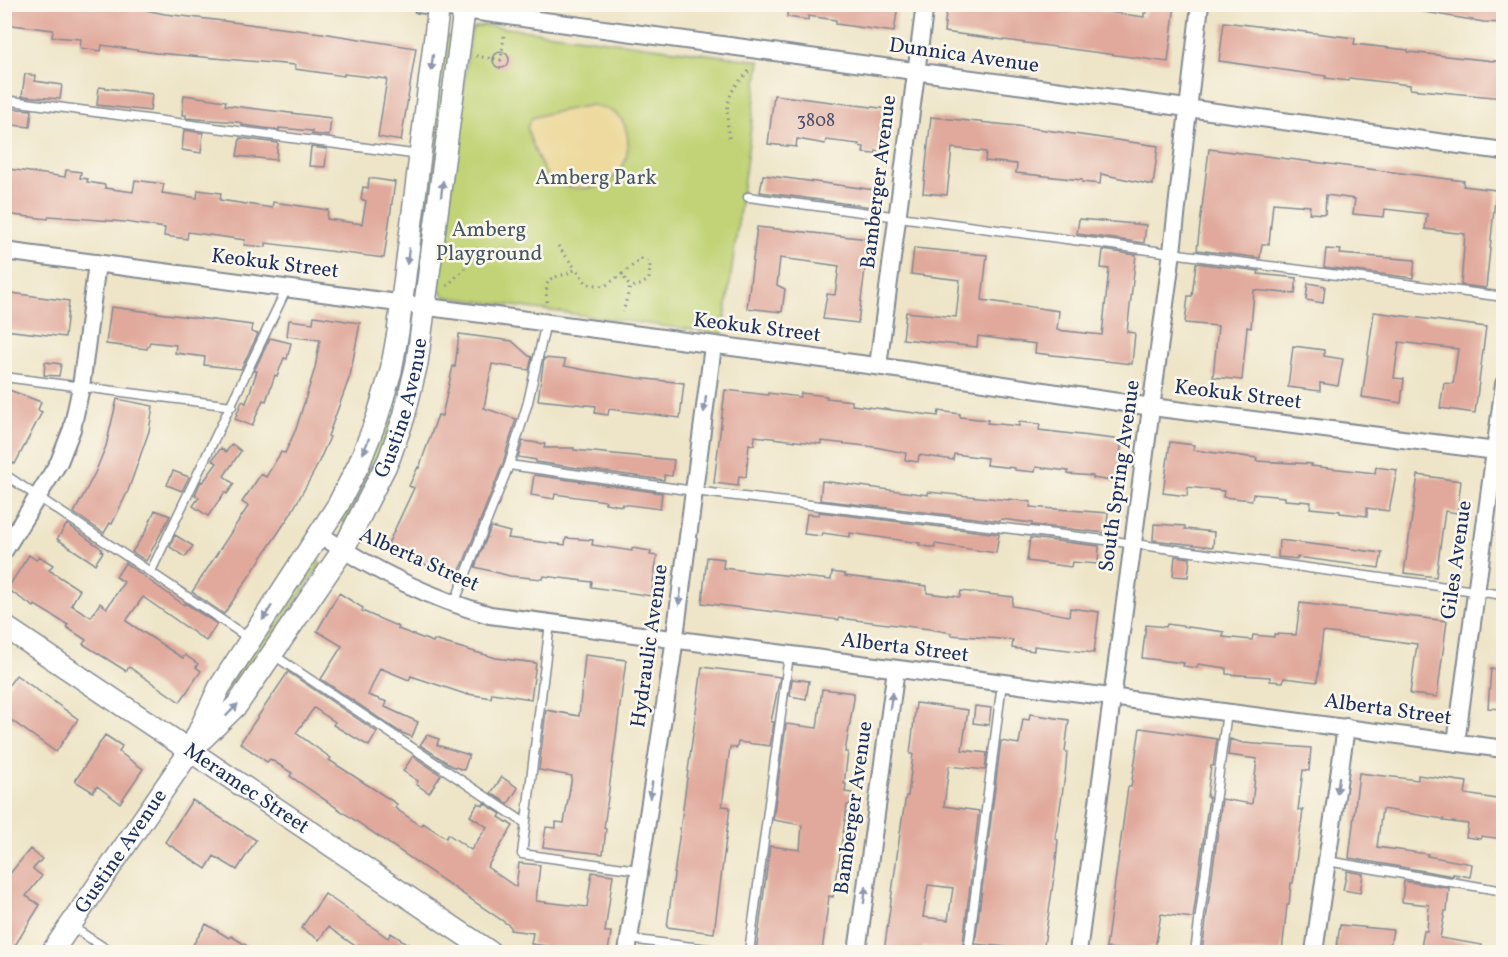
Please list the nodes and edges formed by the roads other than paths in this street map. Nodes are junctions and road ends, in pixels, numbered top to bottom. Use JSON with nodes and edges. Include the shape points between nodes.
{"nodes":[{"id":1,"x":925,"y":4,"type":"edge"},
{"id":2,"x":1200,"y":4,"type":"edge"},
{"id":3,"x":432,"y":5,"type":"edge"},
{"id":4,"x":464,"y":7,"type":"edge"},
{"id":5,"x":916,"y":72,"type":"junction"},
{"id":6,"x":4,"y":100,"type":"edge"},
{"id":7,"x":1190,"y":109,"type":"junction"},
{"id":8,"x":1503,"y":151,"type":"edge"},
{"id":9,"x":420,"y":155,"type":"junction"},
{"id":10,"x":748,"y":197,"type":"dead end"},
{"id":11,"x":897,"y":216,"type":"junction"},
{"id":12,"x":4,"y":251,"type":"edge"},
{"id":13,"x":1172,"y":252,"type":"junction"},
{"id":14,"x":97,"y":263,"type":"junction"},
{"id":15,"x":287,"y":288,"type":"junction"},
{"id":16,"x":1503,"y":297,"type":"edge"},
{"id":17,"x":402,"y":303,"type":"junction"},
{"id":18,"x":426,"y":306,"type":"junction"},
{"id":19,"x":546,"y":322,"type":"junction"},
{"id":20,"x":713,"y":346,"type":"junction"},
{"id":21,"x":878,"y":366,"type":"junction"},
{"id":22,"x":4,"y":377,"type":"edge"},
{"id":23,"x":1503,"y":384,"type":"edge"},
{"id":24,"x":81,"y":387,"type":"junction"},
{"id":25,"x":232,"y":406,"type":"junction"},
{"id":26,"x":1152,"y":407,"type":"junction"},
{"id":27,"x":1499,"y":451,"type":"edge"},
{"id":28,"x":509,"y":465,"type":"junction"},
{"id":29,"x":4,"y":474,"type":"edge"},
{"id":30,"x":694,"y":491,"type":"junction"},
{"id":31,"x":39,"y":497,"type":"junction"},
{"id":32,"x":319,"y":534,"type":"junction"},
{"id":33,"x":1134,"y":544,"type":"junction"},
{"id":34,"x":343,"y":550,"type":"junction"},
{"id":35,"x":4,"y":551,"type":"edge"},
{"id":36,"x":151,"y":571,"type":"junction"},
{"id":37,"x":1476,"y":591,"type":"junction"},
{"id":38,"x":1503,"y":595,"type":"edge"},
{"id":39,"x":454,"y":605,"type":"junction"},
{"id":40,"x":550,"y":623,"type":"junction"},
{"id":41,"x":4,"y":626,"type":"edge"},
{"id":42,"x":250,"y":639,"type":"junction"},
{"id":43,"x":674,"y":640,"type":"junction"},
{"id":44,"x":272,"y":654,"type":"junction"},
{"id":45,"x":789,"y":656,"type":"junction"},
{"id":46,"x":896,"y":669,"type":"junction"},
{"id":47,"x":1002,"y":683,"type":"junction"},
{"id":48,"x":1112,"y":698,"type":"junction"},
{"id":49,"x":1227,"y":712,"type":"junction"},
{"id":50,"x":1346,"y":727,"type":"junction"},
{"id":51,"x":1456,"y":742,"type":"junction"},
{"id":52,"x":1503,"y":749,"type":"edge"},
{"id":53,"x":190,"y":751,"type":"junction"},
{"id":54,"x":525,"y":823,"type":"junction"},
{"id":55,"x":1327,"y":861,"type":"junction"},
{"id":56,"x":638,"y":870,"type":"junction"},
{"id":57,"x":1503,"y":891,"type":"edge"},
{"id":58,"x":70,"y":926,"type":"junction"},
{"id":59,"x":628,"y":946,"type":"edge"},
{"id":60,"x":52,"y":952,"type":"edge"},
{"id":61,"x":111,"y":952,"type":"edge"},
{"id":62,"x":490,"y":952,"type":"edge"},
{"id":63,"x":732,"y":952,"type":"edge"},
{"id":64,"x":749,"y":952,"type":"edge"},
{"id":65,"x":857,"y":952,"type":"edge"},
{"id":66,"x":968,"y":952,"type":"edge"},
{"id":67,"x":1078,"y":952,"type":"edge"},
{"id":68,"x":1195,"y":952,"type":"edge"},
{"id":69,"x":1314,"y":952,"type":"edge"}],
"edges":[{"from":1,"to":5,"type":"street","name":"Bamberger Avenue"},
{"from":2,"to":7,"type":"street","name":"South Spring Avenue"},
{"from":3,"to":4,"type":"street","name":"Dunnica Avenue"},
{"from":3,"to":9,"type":"street","name":"Gustine Avenue","one_way":true},
{"from":4,"to":5,"type":"street","name":"Dunnica Avenue"},
{"from":18,"to":4,"type":"street","name":"Gustine Avenue","one_way":true},
{"from":5,"to":7,"type":"street","name":"Dunnica Avenue"},
{"from":5,"to":11,"type":"street","name":"Bamberger Avenue"},
{"from":6,"to":9,"type":"lane"},
{"from":7,"to":8,"type":"street","name":"Dunnica Avenue"},
{"from":7,"to":13,"type":"street","name":"South Spring Avenue"},
{"from":9,"to":17,"type":"street","name":"Gustine Avenue","one_way":true},
{"from":10,"to":11,"type":"lane"},
{"from":11,"to":13,"type":"lane"},
{"from":11,"to":21,"type":"street","name":"Bamberger Avenue"},
{"from":12,"to":14,"type":"street","name":"Keokuk Street"},
{"from":13,"to":16,"type":"lane"},
{"from":13,"to":26,"type":"street","name":"South Spring Avenue"},
{"from":14,"to":15,"type":"street","name":"Keokuk Street"},
{"from":14,"to":24,"type":"street"},
{"from":15,"to":17,"type":"street","name":"Keokuk Street"},
{"from":15,"to":25,"type":"lane"},
{"from":17,"to":18,"type":"street","name":"Keokuk Street"},
{"from":17,"to":32,"type":"street","name":"Gustine Avenue","one_way":true,"via":[[391,371],[377,418],[349,484]]},
{"from":18,"to":19,"type":"street","name":"Keokuk Street"},
{"from":18,"to":34,"type":"street","name":"Gustine Avenue","via":[[404,417],[389,459]]},
{"from":19,"to":20,"type":"street","name":"Keokuk Street"},
{"from":19,"to":28,"type":"lane"},
{"from":20,"to":21,"type":"street","name":"Keokuk Street"},
{"from":20,"to":30,"type":"street","name":"Hydraulic Avenue","one_way":true},
{"from":21,"to":26,"type":"street","name":"Keokuk Street"},
{"from":22,"to":24,"type":"lane"},
{"from":23,"to":27,"type":"street","name":"Giles Avenue"},
{"from":24,"to":25,"type":"lane"},
{"from":24,"to":31,"type":"street","via":[[72,429]]},
{"from":25,"to":36,"type":"lane"},
{"from":26,"to":27,"type":"street","name":"Keokuk Street"},
{"from":26,"to":33,"type":"street","name":"South Spring Avenue"},
{"from":27,"to":37,"type":"street","name":"Giles Avenue"},
{"from":28,"to":30,"type":"lane"},
{"from":28,"to":39,"type":"lane"},
{"from":29,"to":31,"type":"lane"},
{"from":30,"to":33,"type":"lane"},
{"from":30,"to":43,"type":"street","name":"Hydraulic Avenue","one_way":true},
{"from":31,"to":35,"type":"street"},
{"from":31,"to":36,"type":"lane"},
{"from":32,"to":34,"type":"street","name":"Alberta Street"},
{"from":32,"to":42,"type":"street","name":"Gustine Avenue","one_way":true},
{"from":33,"to":37,"type":"lane"},
{"from":33,"to":48,"type":"street","name":"South Spring Avenue"},
{"from":34,"to":39,"type":"street","name":"Alberta Street"},
{"from":34,"to":44,"type":"street","name":"Gustine Avenue"},
{"from":36,"to":42,"type":"lane"},
{"from":37,"to":38,"type":"lane"},
{"from":37,"to":51,"type":"street","name":"Giles Avenue"},
{"from":39,"to":40,"type":"street","name":"Alberta Street","via":[[490,615]]},
{"from":40,"to":43,"type":"street","name":"Alberta Street"},
{"from":40,"to":54,"type":"lane"},
{"from":41,"to":53,"type":"street","name":"Meramec Street"},
{"from":42,"to":53,"type":"street","name":"Gustine Avenue","via":[[210,703]]},
{"from":43,"to":45,"type":"street","name":"Alberta Street"},
{"from":43,"to":56,"type":"street","name":"Hydraulic Avenue","one_way":true},
{"from":53,"to":44,"type":"street","name":"Gustine Avenue","one_way":true,"via":[[237,705]]},
{"from":44,"to":54,"type":"lane"},
{"from":45,"to":46,"type":"street","name":"Alberta Street"},
{"from":45,"to":64,"type":"lane"},
{"from":46,"to":47,"type":"street","name":"Alberta Street"},
{"from":65,"to":46,"type":"street","name":"Bamberger Avenue","one_way":true},
{"from":47,"to":48,"type":"street","name":"Alberta Street"},
{"from":47,"to":66,"type":"lane"},
{"from":48,"to":49,"type":"street","name":"Alberta Street"},
{"from":48,"to":67,"type":"street","name":"South Spring Avenue"},
{"from":49,"to":50,"type":"street","name":"Alberta Street"},
{"from":49,"to":68,"type":"lane"},
{"from":50,"to":51,"type":"street","name":"Alberta Street"},
{"from":50,"to":55,"type":"street","one_way":true},
{"from":51,"to":52,"type":"street","name":"Alberta Street"},
{"from":53,"to":58,"type":"street","name":"Gustine Avenue"},
{"from":53,"to":62,"type":"street","name":"Meramec Street"},
{"from":54,"to":56,"type":"lane","via":[[522,854]]},
{"from":55,"to":57,"type":"lane"},
{"from":55,"to":69,"type":"street"},
{"from":56,"to":59,"type":"street","name":"Hydraulic Avenue"},
{"from":58,"to":60,"type":"street","name":"Gustine Avenue"},
{"from":58,"to":61,"type":"lane"},
{"from":59,"to":63,"type":"lane"}]}
